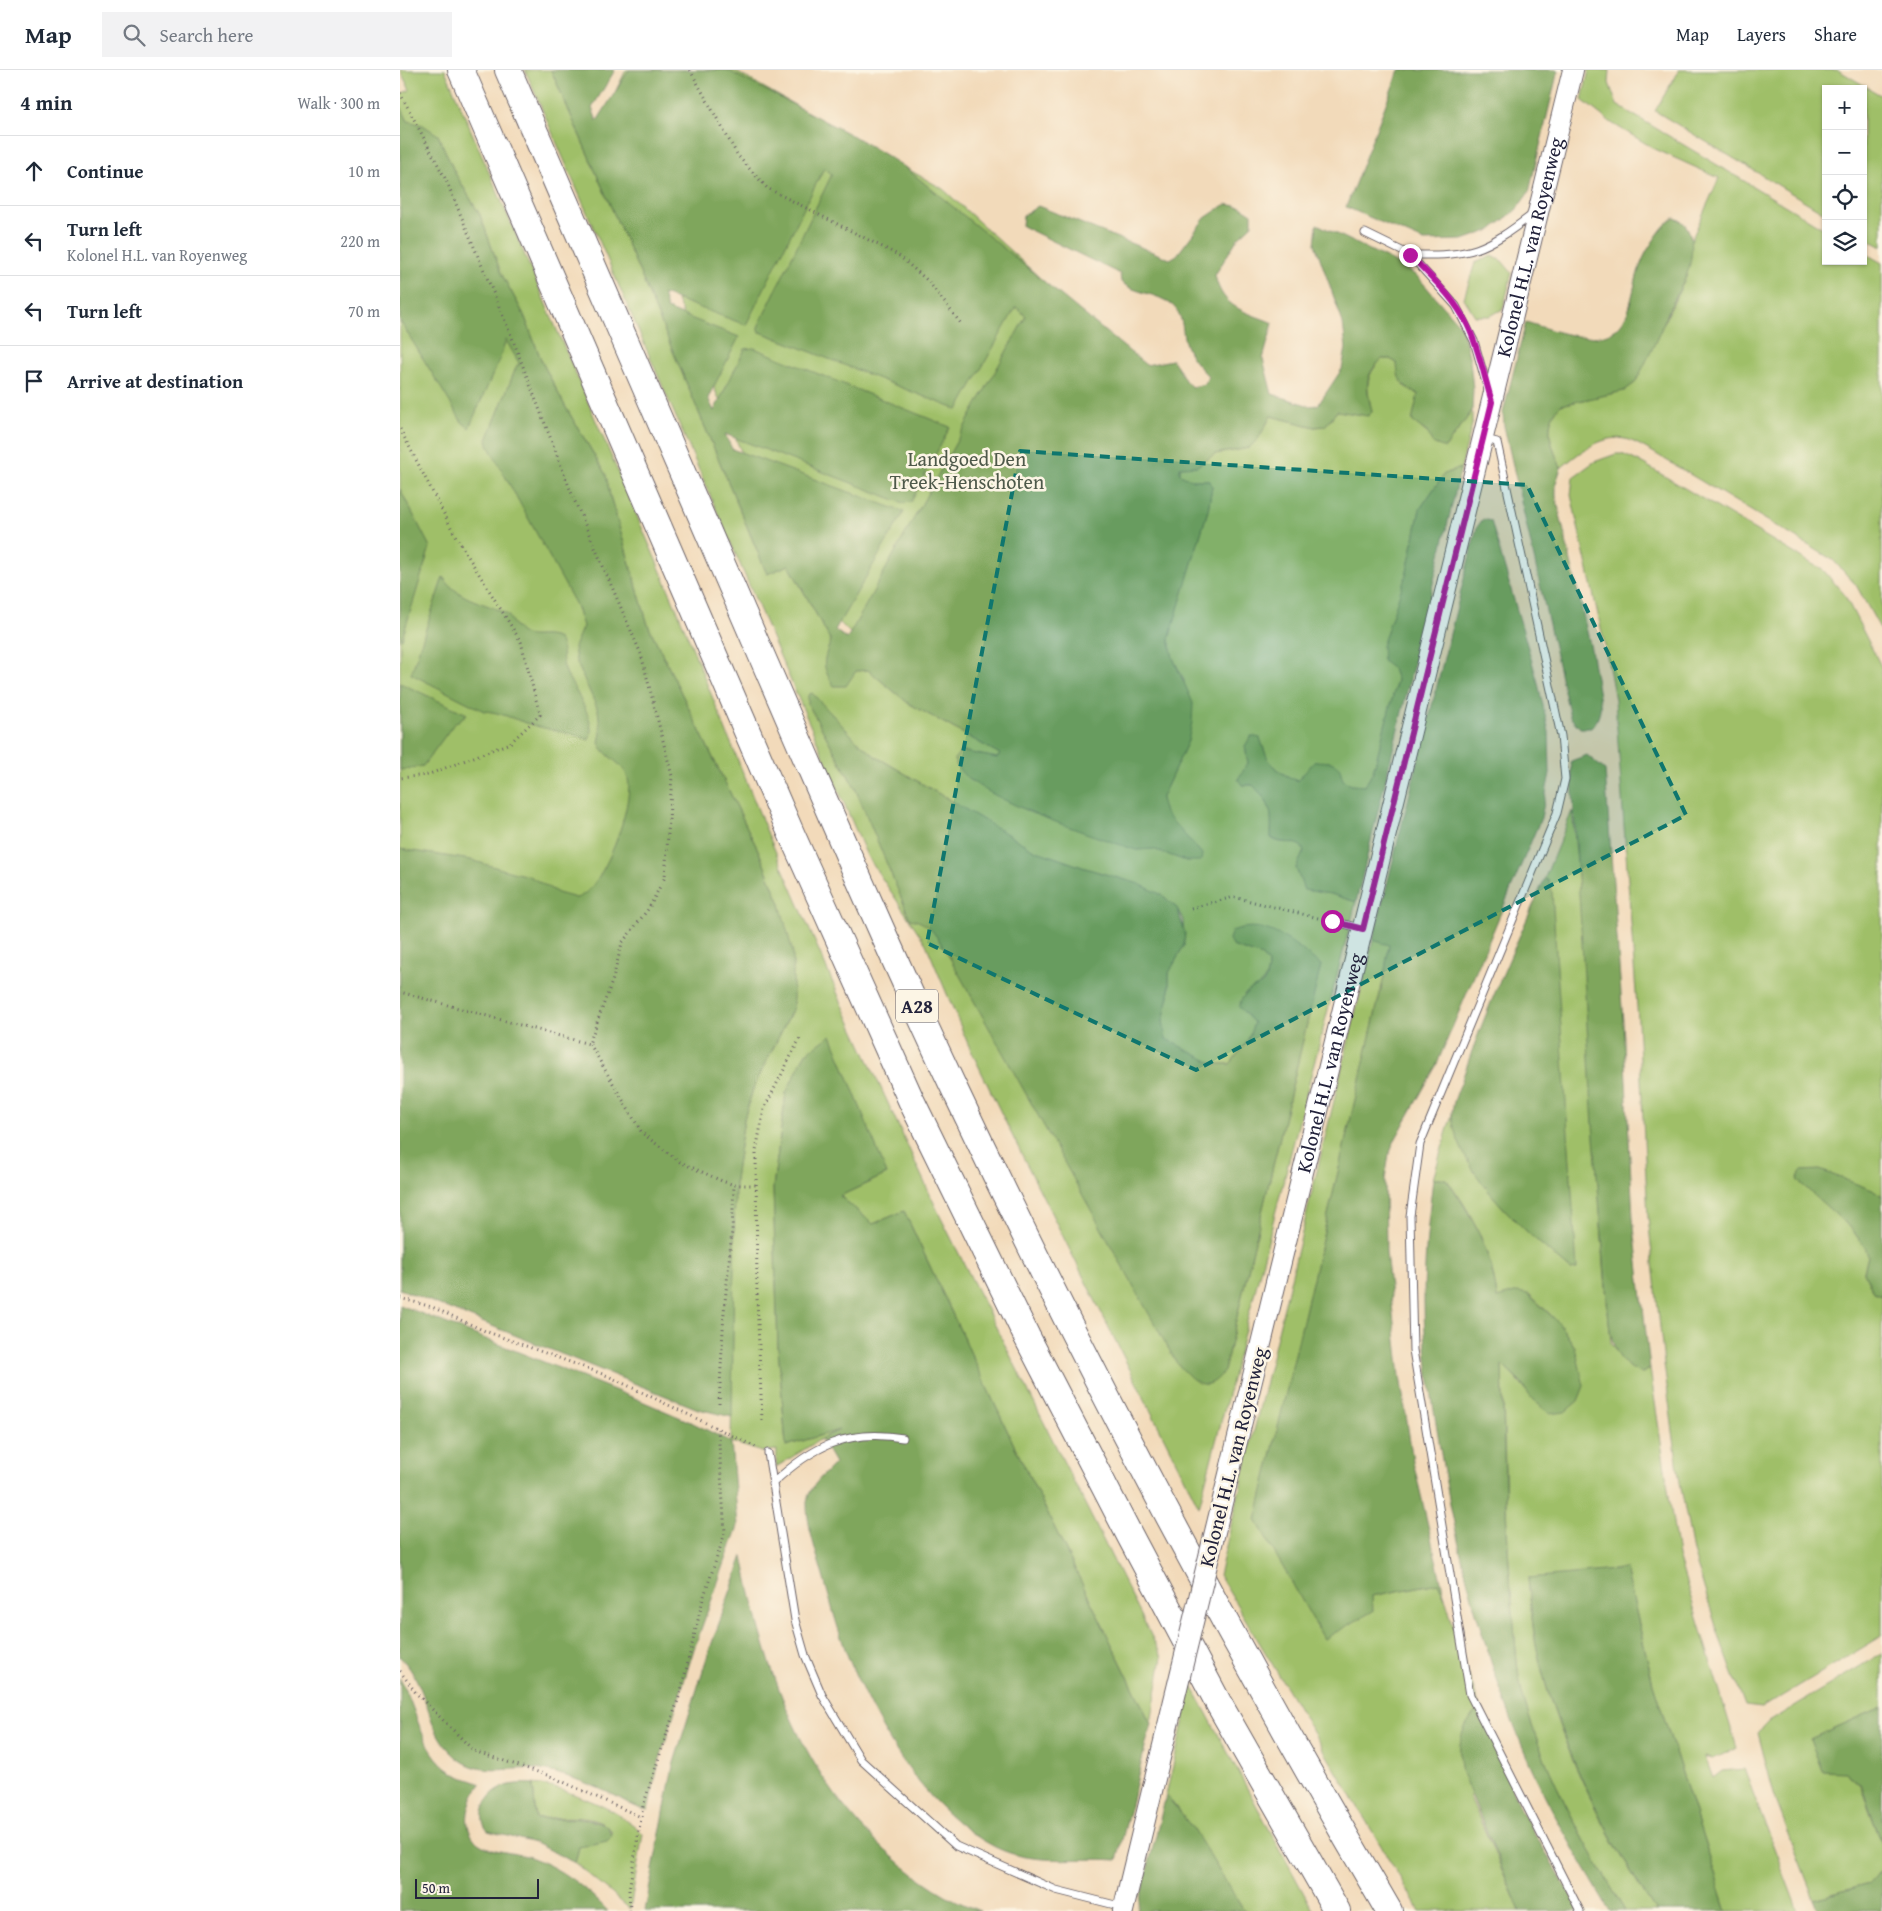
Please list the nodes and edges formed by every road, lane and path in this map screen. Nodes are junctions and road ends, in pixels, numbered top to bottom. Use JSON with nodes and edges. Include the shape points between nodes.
{"nodes":[{"id":1,"x":460,"y":70,"type":"edge"},
{"id":2,"x":508,"y":70,"type":"edge"},
{"id":3,"x":690,"y":70,"type":"edge"},
{"id":4,"x":1573,"y":70,"type":"edge"},
{"id":5,"x":400,"y":93,"type":"edge"},
{"id":6,"x":1539,"y":210,"type":"junction"},
{"id":7,"x":1365,"y":233,"type":"dead end"},
{"id":8,"x":1410,"y":255,"type":"junction"},
{"id":9,"x":962,"y":325,"type":"dead end"},
{"id":10,"x":1492,"y":402,"type":"junction"},
{"id":11,"x":400,"y":428,"type":"edge"},
{"id":12,"x":1483,"y":438,"type":"junction"},
{"id":13,"x":400,"y":778,"type":"edge"},
{"id":14,"x":1191,"y":908,"type":"dead end"},
{"id":15,"x":1332,"y":921,"type":"joint"},
{"id":16,"x":1363,"y":929,"type":"junction"},
{"id":17,"x":400,"y":992,"type":"edge"},
{"id":18,"x":800,"y":1038,"type":"dead end"},
{"id":19,"x":590,"y":1044,"type":"junction"},
{"id":20,"x":756,"y":1184,"type":"junction"},
{"id":21,"x":734,"y":1185,"type":"junction"},
{"id":22,"x":400,"y":1298,"type":"edge"},
{"id":23,"x":720,"y":1404,"type":"dead end"},
{"id":24,"x":762,"y":1420,"type":"dead end"},
{"id":25,"x":718,"y":1429,"type":"junction"},
{"id":26,"x":903,"y":1438,"type":"dead end"},
{"id":27,"x":768,"y":1453,"type":"joint"},
{"id":28,"x":772,"y":1484,"type":"junction"},
{"id":29,"x":400,"y":1672,"type":"edge"},
{"id":30,"x":641,"y":1817,"type":"junction"},
{"id":31,"x":1123,"y":1909,"type":"edge"},
{"id":32,"x":630,"y":1911,"type":"edge"},
{"id":33,"x":1338,"y":1911,"type":"edge"},
{"id":34,"x":1389,"y":1911,"type":"edge"},
{"id":35,"x":1580,"y":1911,"type":"edge"}],
"edges":[{"from":1,"to":33,"type":"highway","number":"A28","via":[[791,833],[911,1100],[1027,1337],[1130,1536],[1219,1704]]},
{"from":2,"to":34,"type":"highway","number":"A28","via":[[833,820],[952,1083],[1158,1499]]},
{"from":3,"to":9,"type":"path","via":[[738,156],[768,188],[898,255],[928,281]]},
{"from":4,"to":6,"type":"street","name":"Kolonel H.L. van Royenweg"},
{"from":5,"to":19,"type":"path","via":[[446,180],[511,335],[573,497],[642,654],[672,776],[665,876],[649,908],[622,943]]},
{"from":6,"to":8,"type":"lane","via":[[1482,248],[1452,255]]},
{"from":6,"to":10,"type":"street","name":"Kolonel H.L. van Royenweg"},
{"from":7,"to":8,"type":"lane"},
{"from":8,"to":10,"type":"lane","via":[[1443,290],[1466,322]]},
{"from":10,"to":12,"type":"street","name":"Kolonel H.L. van Royenweg"},
{"from":11,"to":13,"type":"path","via":[[456,537],[521,642],[540,715],[510,743],[427,775]]},
{"from":12,"to":16,"type":"street","name":"Kolonel H.L. van Royenweg"},
{"from":12,"to":35,"type":"lane","via":[[1498,442],[1561,736],[1565,779],[1557,812],[1420,1144],[1410,1216],[1414,1350],[1470,1695]]},
{"from":14,"to":15,"type":"path","via":[[1234,898]]},
{"from":15,"to":16,"type":"lane"},
{"from":16,"to":31,"type":"street","name":"Kolonel H.L. van Royenweg","bridge":true},
{"from":17,"to":19,"type":"path"},
{"from":18,"to":20,"type":"path","via":[[764,1109],[756,1151]]},
{"from":19,"to":21,"type":"path","via":[[642,1134],[680,1162]]},
{"from":20,"to":21,"type":"path"},
{"from":20,"to":24,"type":"path"},
{"from":21,"to":23,"type":"path"},
{"from":22,"to":25,"type":"path","via":[[432,1307],[485,1331],[608,1376]]},
{"from":25,"to":27,"type":"path"},
{"from":25,"to":30,"type":"path","via":[[725,1534],[703,1599],[681,1691]]},
{"from":26,"to":28,"type":"lane","via":[[882,1434],[846,1437],[800,1460]]},
{"from":27,"to":28,"type":"lane"},
{"from":28,"to":31,"type":"lane","via":[[794,1620],[805,1655],[822,1695],[861,1760],[956,1846],[1056,1890]]},
{"from":29,"to":30,"type":"path","via":[[416,1693],[474,1751],[550,1776]]},
{"from":30,"to":32,"type":"path","via":[[629,1890]]}]}
